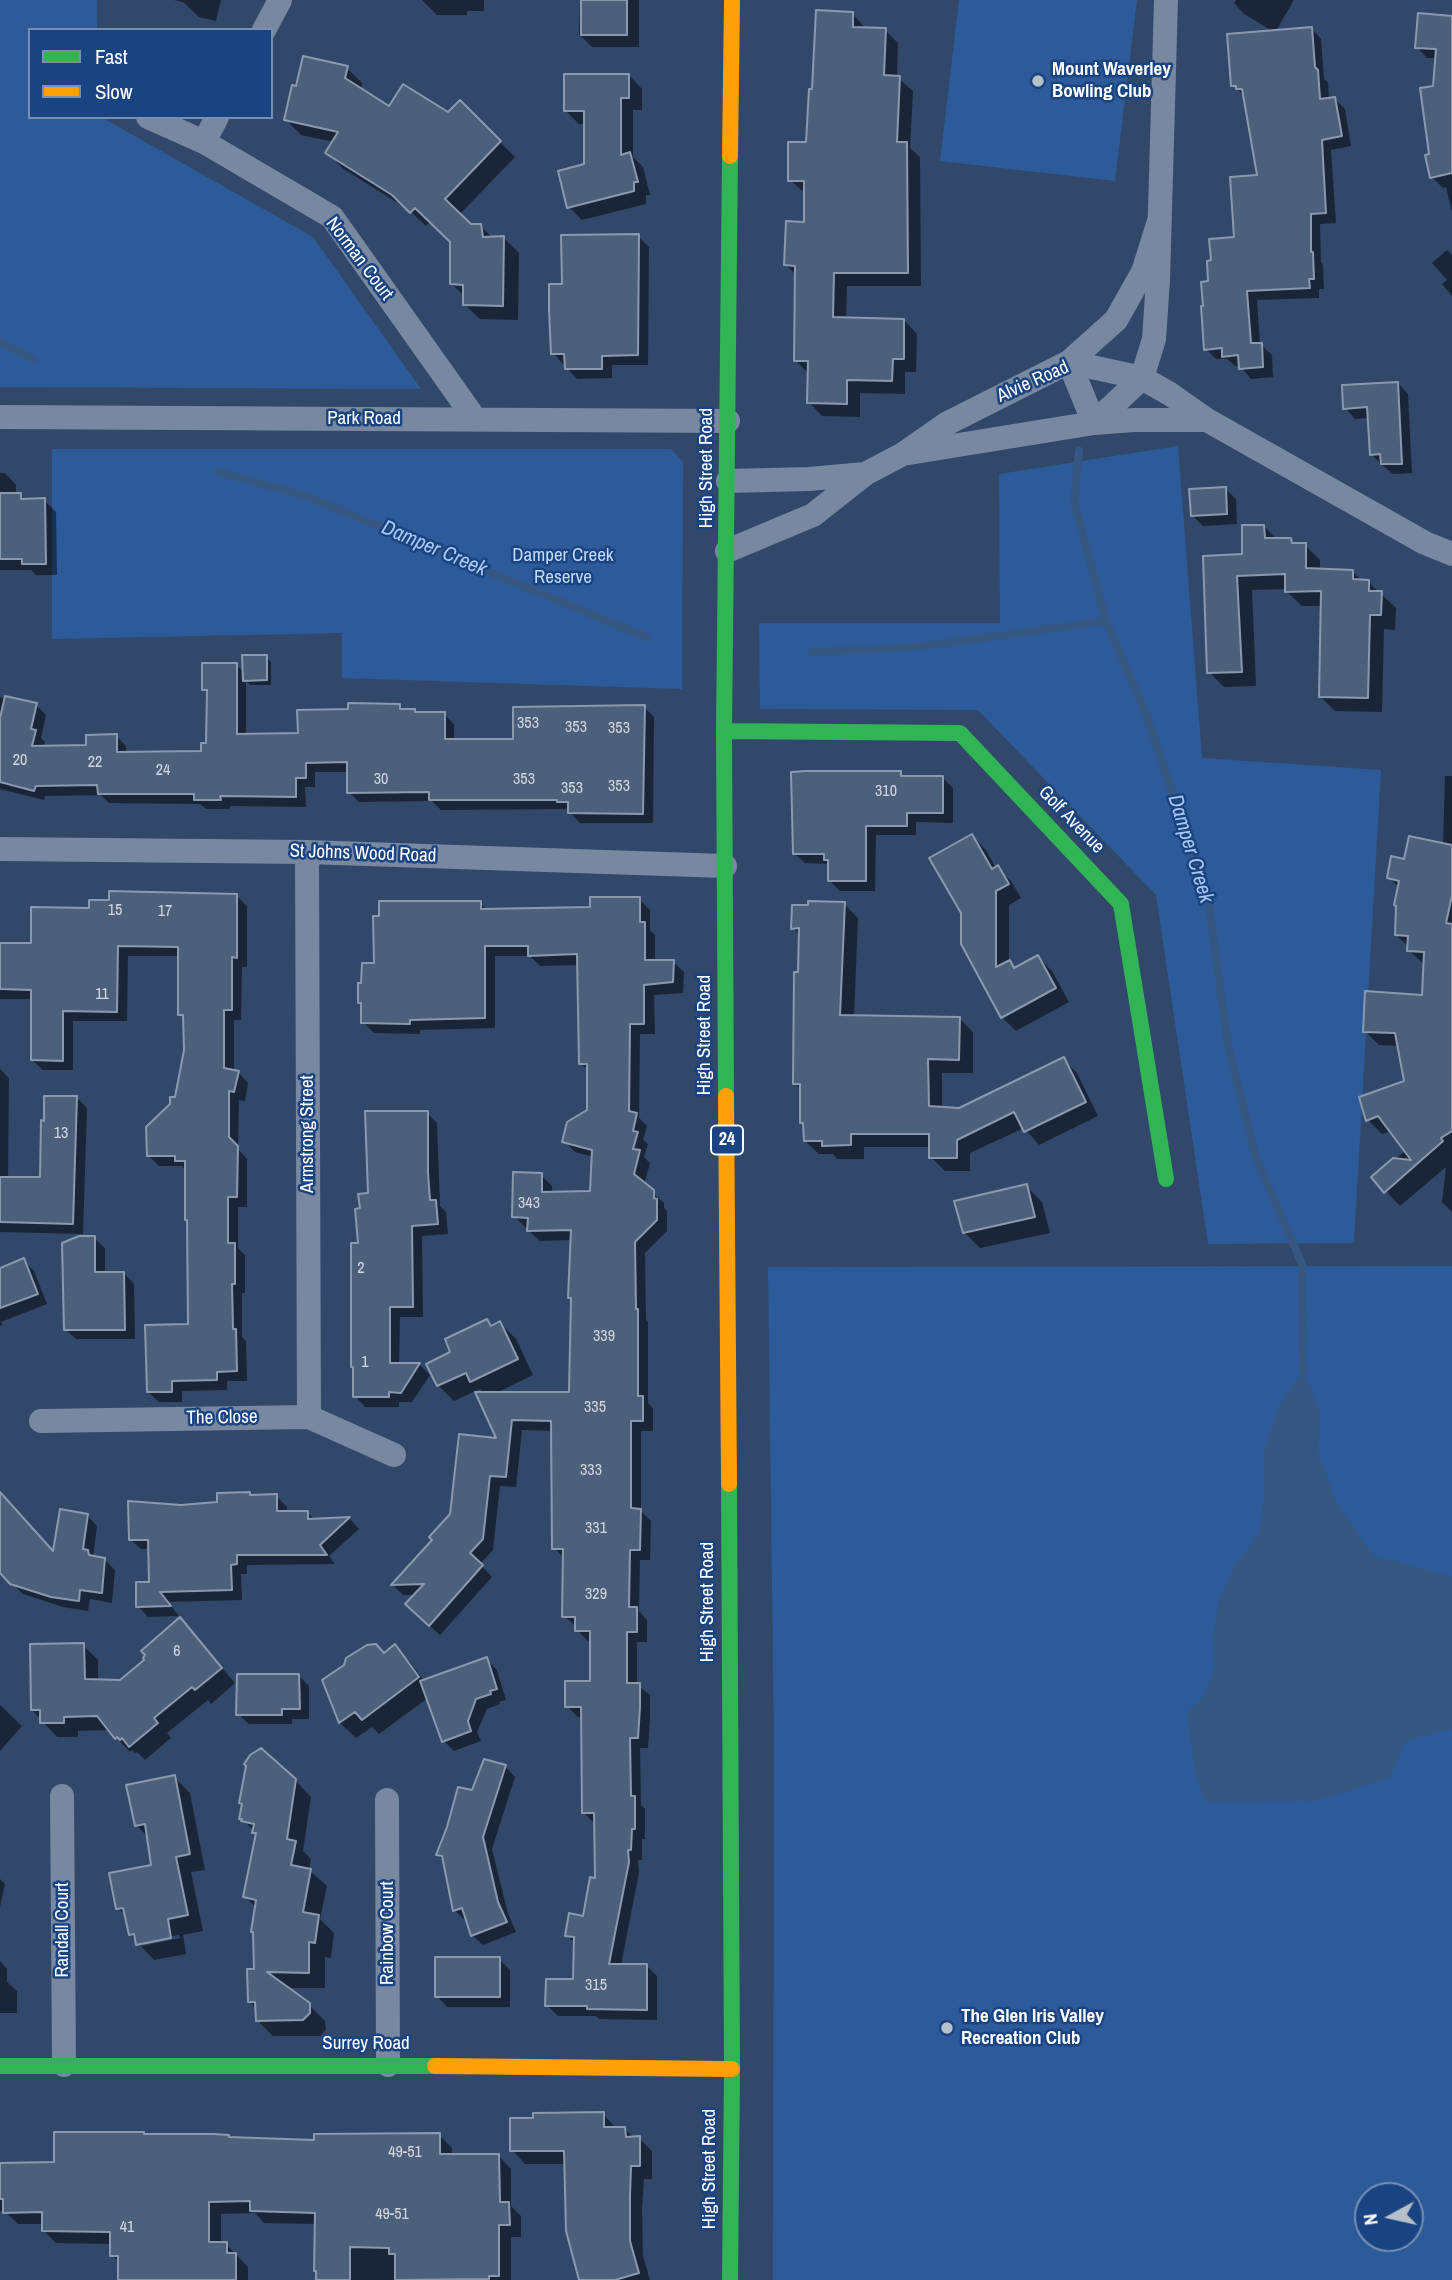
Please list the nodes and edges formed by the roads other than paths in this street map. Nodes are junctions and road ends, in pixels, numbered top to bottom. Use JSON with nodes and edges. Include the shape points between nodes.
{"nodes":[{"id":1,"x":281,"y":0,"type":"edge"},
{"id":2,"x":732,"y":0,"type":"edge"},
{"id":3,"x":1166,"y":0,"type":"edge"},
{"id":4,"x":265,"y":28,"type":"edge"},
{"id":5,"x":152,"y":119,"type":"edge"},
{"id":6,"x":216,"y":119,"type":"edge"},
{"id":7,"x":204,"y":142,"type":"junction"},
{"id":8,"x":1159,"y":221,"type":"junction"},
{"id":9,"x":1069,"y":362,"type":"junction"},
{"id":10,"x":1142,"y":378,"type":"junction"},
{"id":11,"x":0,"y":417,"type":"edge"},
{"id":12,"x":475,"y":419,"type":"junction"},
{"id":13,"x":1207,"y":420,"type":"junction"},
{"id":14,"x":728,"y":421,"type":"junction"},
{"id":15,"x":1094,"y":423,"type":"junction"},
{"id":16,"x":903,"y":454,"type":"junction"},
{"id":17,"x":865,"y":474,"type":"junction"},
{"id":18,"x":727,"y":481,"type":"junction"},
{"id":19,"x":727,"y":551,"type":"junction"},
{"id":20,"x":1452,"y":554,"type":"edge"},
{"id":21,"x":724,"y":731,"type":"junction"},
{"id":22,"x":0,"y":849,"type":"edge"},
{"id":23,"x":306,"y":852,"type":"junction"},
{"id":24,"x":725,"y":866,"type":"junction"},
{"id":25,"x":1166,"y":1180,"type":"dead end"},
{"id":26,"x":309,"y":1417,"type":"junction"},
{"id":27,"x":41,"y":1421,"type":"dead end"},
{"id":28,"x":394,"y":1455,"type":"dead end"},
{"id":29,"x":62,"y":1796,"type":"dead end"},
{"id":30,"x":387,"y":1800,"type":"dead end"},
{"id":31,"x":64,"y":2064,"type":"junction"},
{"id":32,"x":388,"y":2065,"type":"junction"},
{"id":33,"x":0,"y":2066,"type":"edge"},
{"id":34,"x":732,"y":2070,"type":"junction"},
{"id":35,"x":730,"y":2280,"type":"edge"}],
"edges":[{"from":1,"to":4,"type":"street"},
{"from":2,"to":14,"type":"main road","name":"High Street Road","number":"24"},
{"from":3,"to":8,"type":"street"},
{"from":5,"to":7,"type":"street","name":"Norman Court"},
{"from":6,"to":7,"type":"street"},
{"from":7,"to":12,"type":"street","name":"Norman Court","via":[[332,218]]},
{"from":8,"to":9,"type":"street","via":[[1143,272],[1116,320]]},
{"from":8,"to":10,"type":"street","via":[[1154,339]]},
{"from":9,"to":10,"type":"street","name":"Alvie Road"},
{"from":9,"to":15,"type":"street"},
{"from":9,"to":16,"type":"street","name":"Alvie Road","via":[[946,424]]},
{"from":10,"to":13,"type":"street","name":"Alvie Road"},
{"from":10,"to":15,"type":"street"},
{"from":11,"to":12,"type":"street","name":"Park Road"},
{"from":12,"to":14,"type":"street","name":"Park Road"},
{"from":13,"to":15,"type":"street","name":"Alvie Road"},
{"from":13,"to":20,"type":"street","name":"Alvie Road"},
{"from":14,"to":18,"type":"main road","name":"High Street Road","number":"24"},
{"from":15,"to":16,"type":"street","name":"Alvie Road"},
{"from":16,"to":17,"type":"street","name":"Alvie Road"},
{"from":17,"to":18,"type":"street","name":"Alvie Road"},
{"from":17,"to":19,"type":"street","name":"Alvie Road","via":[[813,515]]},
{"from":18,"to":19,"type":"main road","name":"High Street Road","number":"24"},
{"from":19,"to":21,"type":"main road","name":"High Street Road","number":"24"},
{"from":21,"to":24,"type":"main road","name":"High Street Road","number":"24"},
{"from":21,"to":25,"type":"main road","name":"Golf Avenue","via":[[960,733],[1121,904]]},
{"from":22,"to":23,"type":"street","name":"St Johns Wood Road"},
{"from":23,"to":24,"type":"street","name":"St Johns Wood Road"},
{"from":23,"to":26,"type":"street","name":"Armstrong Street"},
{"from":24,"to":34,"type":"main road","name":"High Street Road","number":"24"},
{"from":26,"to":27,"type":"street","name":"The Close"},
{"from":26,"to":28,"type":"street","name":"The Close"},
{"from":29,"to":31,"type":"street","name":"Randall Court"},
{"from":30,"to":32,"type":"street","name":"Rainbow Court"},
{"from":31,"to":32,"type":"main road","name":"Surrey Road"},
{"from":31,"to":33,"type":"main road","name":"Surrey Road"},
{"from":32,"to":34,"type":"main road","name":"Surrey Road"},
{"from":34,"to":35,"type":"main road","name":"High Street Road","number":"24"}]}
